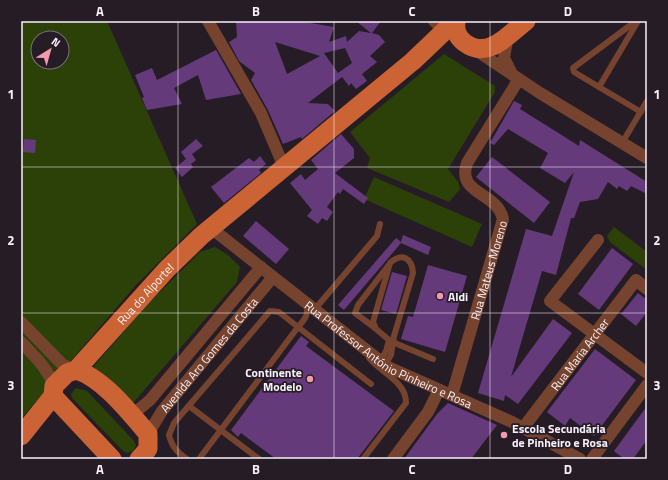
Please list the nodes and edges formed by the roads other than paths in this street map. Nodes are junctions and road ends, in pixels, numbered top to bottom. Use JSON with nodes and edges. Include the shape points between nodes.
{"nodes":[{"id":1,"x":208,"y":21,"type":"edge"},
{"id":2,"x":526,"y":21,"type":"edge"},
{"id":3,"x":637,"y":21,"type":"edge"},
{"id":4,"x":448,"y":24,"type":"edge"},
{"id":5,"x":508,"y":35,"type":"junction"},
{"id":6,"x":432,"y":44,"type":"junction"},
{"id":7,"x":472,"y":48,"type":"junction"},
{"id":8,"x":516,"y":77,"type":"junction"},
{"id":9,"x":599,"y":87,"type":"junction"},
{"id":10,"x":647,"y":102,"type":"edge"},
{"id":11,"x":640,"y":112,"type":"junction"},
{"id":12,"x":622,"y":143,"type":"junction"},
{"id":13,"x":647,"y":158,"type":"edge"},
{"id":14,"x":284,"y":167,"type":"junction"},
{"id":15,"x":380,"y":224,"type":"dead end"},
{"id":16,"x":211,"y":228,"type":"junction"},
{"id":17,"x":598,"y":240,"type":"dead end"},
{"id":18,"x":390,"y":263,"type":"junction"},
{"id":19,"x":261,"y":268,"type":"junction"},
{"id":20,"x":273,"y":277,"type":"junction"},
{"id":21,"x":647,"y":288,"type":"edge"},
{"id":22,"x":310,"y":306,"type":"junction"},
{"id":23,"x":21,"y":322,"type":"edge"},
{"id":24,"x":298,"y":327,"type":"junction"},
{"id":25,"x":376,"y":329,"type":"junction"},
{"id":26,"x":595,"y":334,"type":"junction"},
{"id":27,"x":391,"y":341,"type":"junction"},
{"id":28,"x":21,"y":342,"type":"edge"},
{"id":29,"x":363,"y":348,"type":"junction"},
{"id":30,"x":433,"y":358,"type":"dead end"},
{"id":31,"x":382,"y":363,"type":"junction"},
{"id":32,"x":79,"y":369,"type":"junction"},
{"id":33,"x":647,"y":373,"type":"edge"},
{"id":34,"x":371,"y":384,"type":"dead end"},
{"id":35,"x":647,"y":385,"type":"edge"},
{"id":36,"x":439,"y":390,"type":"junction"},
{"id":37,"x":54,"y":391,"type":"junction"},
{"id":38,"x":452,"y":395,"type":"junction"},
{"id":39,"x":189,"y":406,"type":"junction"},
{"id":40,"x":132,"y":415,"type":"junction"},
{"id":41,"x":37,"y":418,"type":"junction"},
{"id":42,"x":73,"y":419,"type":"junction"},
{"id":43,"x":523,"y":428,"type":"junction"},
{"id":44,"x":221,"y":430,"type":"junction"},
{"id":45,"x":21,"y":436,"type":"edge"},
{"id":46,"x":148,"y":450,"type":"edge"},
{"id":47,"x":112,"y":459,"type":"edge"},
{"id":48,"x":186,"y":459,"type":"edge"},
{"id":49,"x":199,"y":459,"type":"edge"},
{"id":50,"x":259,"y":459,"type":"edge"},
{"id":51,"x":363,"y":459,"type":"edge"},
{"id":52,"x":393,"y":459,"type":"edge"},
{"id":53,"x":580,"y":459,"type":"edge"},
{"id":54,"x":592,"y":459,"type":"edge"}],
"edges":[{"from":1,"to":14,"type":"street","via":[[261,113]]},
{"from":2,"to":5,"type":"main road"},
{"from":3,"to":9,"type":"lane"},
{"from":3,"to":9,"type":"lane","via":[[573,68],[574,72]]},
{"from":4,"to":6,"type":"main road","name":"Rua do Alportel"},
{"from":4,"to":7,"type":"main road","via":[[458,37]]},
{"from":5,"to":7,"type":"main road","via":[[487,49]]},
{"from":5,"to":8,"type":"street","via":[[504,58],[506,66]]},
{"from":6,"to":7,"type":"main road","via":[[448,42]]},
{"from":6,"to":14,"type":"main road","name":"Rua do Alportel"},
{"from":7,"to":8,"type":"street"},
{"from":8,"to":12,"type":"street"},
{"from":8,"to":38,"type":"street","name":"Rua Mateus Moreno","via":[[467,163],[464,173],[471,186],[497,205],[503,219]]},
{"from":9,"to":11,"type":"lane"},
{"from":10,"to":11,"type":"lane"},
{"from":11,"to":12,"type":"lane"},
{"from":12,"to":13,"type":"street"},
{"from":14,"to":16,"type":"main road","name":"Rua do Alportel"},
{"from":15,"to":22,"type":"lane","via":[[377,236]]},
{"from":16,"to":19,"type":"street","name":"Rua Professor António Pinheiro e Rosa"},
{"from":16,"to":32,"type":"main road","name":"Rua do Alportel","via":[[167,269]]},
{"from":17,"to":26,"type":"street","via":[[550,301]]},
{"from":18,"to":25,"type":"lane","via":[[373,322]]},
{"from":18,"to":25,"type":"lane","via":[[358,305],[355,313]]},
{"from":18,"to":27,"type":"lane","via":[[400,257],[409,260],[413,273]]},
{"from":19,"to":20,"type":"street","name":"Rua Professor António Pinheiro e Rosa"},
{"from":19,"to":40,"type":"street","name":"Avenida Aro Gomes da Costa","via":[[150,400]]},
{"from":20,"to":22,"type":"street","name":"Rua Professor António Pinheiro e Rosa"},
{"from":20,"to":46,"type":"street","name":"Avenida Aro Gomes da Costa","via":[[162,411]]},
{"from":21,"to":26,"type":"street","name":"Rua Maria Archer","via":[[636,280]]},
{"from":22,"to":24,"type":"lane","via":[[307,317]]},
{"from":22,"to":29,"type":"street","name":"Rua Professor António Pinheiro e Rosa"},
{"from":23,"to":32,"type":"street","via":[[62,364]]},
{"from":24,"to":34,"type":"lane"},
{"from":24,"to":39,"type":"lane","via":[[279,312],[270,312]]},
{"from":24,"to":44,"type":"lane"},
{"from":25,"to":27,"type":"lane"},
{"from":26,"to":33,"type":"street"},
{"from":26,"to":43,"type":"street","name":"Rua Maria Archer"},
{"from":27,"to":30,"type":"lane"},
{"from":27,"to":31,"type":"lane"},
{"from":28,"to":37,"type":"street","via":[[50,374]]},
{"from":29,"to":31,"type":"street","name":"Rua Professor António Pinheiro e Rosa"},
{"from":29,"to":51,"type":"lane","via":[[376,366],[398,382],[404,390],[406,403]]},
{"from":31,"to":36,"type":"street","name":"Rua Professor António Pinheiro e Rosa"},
{"from":32,"to":37,"type":"main road","name":"Rua do Alportel","via":[[62,377]]},
{"from":32,"to":40,"type":"main road","via":[[99,383]]},
{"from":35,"to":54,"type":"street"},
{"from":36,"to":38,"type":"street","name":"Rua Professor António Pinheiro e Rosa"},
{"from":36,"to":52,"type":"street","via":[[428,412]]},
{"from":37,"to":41,"type":"main road"},
{"from":37,"to":42,"type":"main road"},
{"from":38,"to":43,"type":"street","name":"Rua Professor António Pinheiro e Rosa"},
{"from":39,"to":44,"type":"lane"},
{"from":39,"to":48,"type":"lane","via":[[174,423],[169,435],[176,452]]},
{"from":40,"to":46,"type":"main road"},
{"from":41,"to":42,"type":"main road","via":[[54,413]]},
{"from":41,"to":45,"type":"main road"},
{"from":42,"to":47,"type":"main road"},
{"from":43,"to":53,"type":"street","name":"Rua Professor António Pinheiro e Rosa"},
{"from":44,"to":49,"type":"lane"},
{"from":44,"to":50,"type":"lane"}]}
